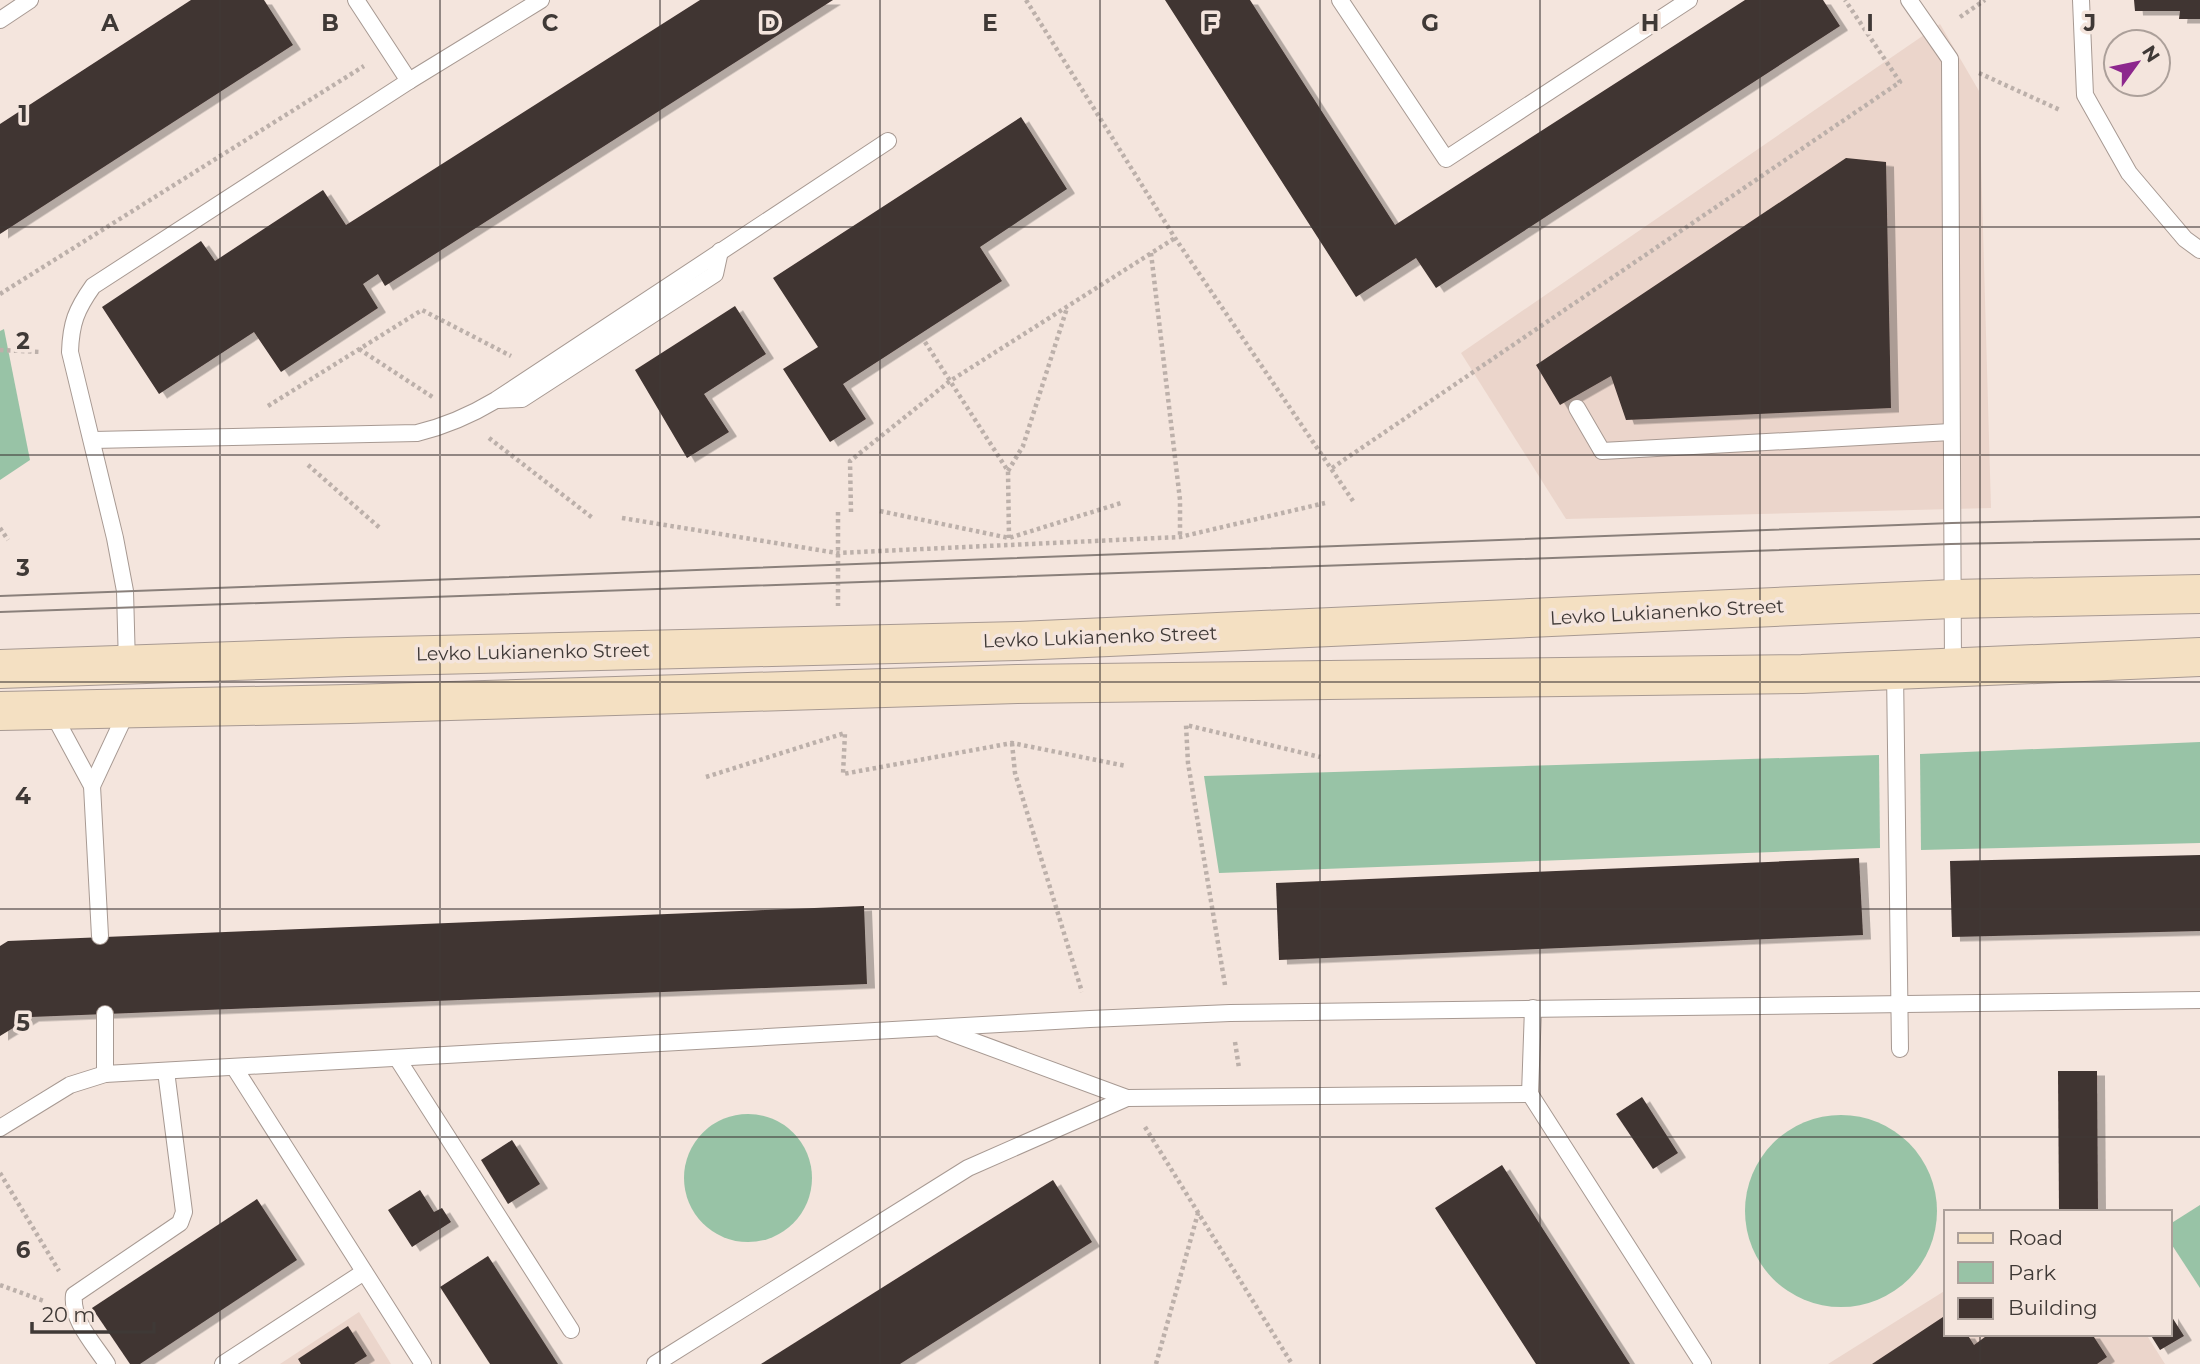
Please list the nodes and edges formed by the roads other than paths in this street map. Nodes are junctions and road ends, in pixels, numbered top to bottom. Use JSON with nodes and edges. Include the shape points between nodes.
{"nodes":[{"id":1,"x":30,"y":0,"type":"edge"},
{"id":2,"x":356,"y":0,"type":"edge"},
{"id":3,"x":541,"y":0,"type":"edge"},
{"id":4,"x":1340,"y":0,"type":"edge"},
{"id":5,"x":1689,"y":0,"type":"edge"},
{"id":6,"x":1909,"y":0,"type":"edge"},
{"id":7,"x":2081,"y":0,"type":"edge"},
{"id":8,"x":5,"y":11,"type":"edge"},
{"id":9,"x":409,"y":81,"type":"junction"},
{"id":10,"x":888,"y":141,"type":"dead end"},
{"id":11,"x":2200,"y":250,"type":"edge"},
{"id":12,"x":720,"y":251,"type":"junction"},
{"id":13,"x":496,"y":400,"type":"junction"},
{"id":14,"x":1577,"y":408,"type":"dead end"},
{"id":15,"x":1951,"y":432,"type":"junction"},
{"id":16,"x":93,"y":440,"type":"junction"},
{"id":17,"x":2200,"y":594,"type":"edge"},
{"id":18,"x":1952,"y":599,"type":"junction"},
{"id":19,"x":2200,"y":657,"type":"edge"},
{"id":20,"x":127,"y":665,"type":"junction"},
{"id":21,"x":1953,"y":668,"type":"junction"},
{"id":22,"x":0,"y":669,"type":"edge"},
{"id":23,"x":1895,"y":671,"type":"junction"},
{"id":24,"x":129,"y":708,"type":"junction"},
{"id":25,"x":51,"y":710,"type":"junction"},
{"id":26,"x":0,"y":711,"type":"edge"},
{"id":27,"x":92,"y":786,"type":"junction"},
{"id":28,"x":100,"y":936,"type":"dead end"},
{"id":29,"x":2200,"y":1000,"type":"edge"},
{"id":30,"x":1900,"y":1003,"type":"junction"},
{"id":31,"x":1533,"y":1008,"type":"junction"},
{"id":32,"x":104,"y":1014,"type":"dead end"},
{"id":33,"x":937,"y":1028,"type":"junction"},
{"id":34,"x":1900,"y":1049,"type":"dead end"},
{"id":35,"x":397,"y":1058,"type":"junction"},
{"id":36,"x":234,"y":1067,"type":"junction"},
{"id":37,"x":166,"y":1071,"type":"junction"},
{"id":38,"x":105,"y":1074,"type":"junction"},
{"id":39,"x":1530,"y":1094,"type":"junction"},
{"id":40,"x":1127,"y":1098,"type":"junction"},
{"id":41,"x":0,"y":1128,"type":"edge"},
{"id":42,"x":364,"y":1272,"type":"junction"},
{"id":43,"x":571,"y":1330,"type":"dead end"},
{"id":44,"x":107,"y":1364,"type":"edge"},
{"id":45,"x":223,"y":1364,"type":"edge"},
{"id":46,"x":423,"y":1364,"type":"edge"},
{"id":47,"x":654,"y":1364,"type":"edge"},
{"id":48,"x":1703,"y":1364,"type":"edge"}],
"edges":[{"from":1,"to":8,"type":"lane"},
{"from":2,"to":9,"type":"lane"},
{"from":3,"to":9,"type":"lane"},
{"from":4,"to":5,"type":"lane","via":[[1446,159]]},
{"from":6,"to":15,"type":"lane","via":[[1950,59]]},
{"from":7,"to":11,"type":"lane","via":[[2085,94],[2129,173],[2185,239]]},
{"from":9,"to":16,"type":"lane","via":[[93,286],[71,326],[70,352]]},
{"from":10,"to":12,"type":"lane"},
{"from":12,"to":13,"type":"lane"},
{"from":12,"to":13,"type":"lane","via":[[715,274],[522,399]]},
{"from":13,"to":16,"type":"lane","via":[[441,428],[417,433]]},
{"from":14,"to":15,"type":"lane","via":[[1602,451]]},
{"from":15,"to":18,"type":"lane"},
{"from":16,"to":20,"type":"lane","via":[[125,591]]},
{"from":17,"to":18,"type":"main road","name":"Levko Lukianenko Street"},
{"from":18,"to":20,"type":"main road","name":"Levko Lukianenko Street","via":[[1019,641]]},
{"from":18,"to":21,"type":"lane"},
{"from":19,"to":21,"type":"main road"},
{"from":20,"to":22,"type":"main road","name":"Levko Lukianenko Street"},
{"from":21,"to":23,"type":"main road"},
{"from":23,"to":24,"type":"main road","via":[[1017,684]]},
{"from":23,"to":30,"type":"lane"},
{"from":24,"to":25,"type":"main road"},
{"from":24,"to":27,"type":"lane"},
{"from":25,"to":26,"type":"main road"},
{"from":25,"to":27,"type":"lane"},
{"from":27,"to":28,"type":"lane"},
{"from":29,"to":30,"type":"lane"},
{"from":30,"to":31,"type":"lane"},
{"from":30,"to":34,"type":"lane"},
{"from":31,"to":33,"type":"lane","via":[[1230,1013]]},
{"from":31,"to":39,"type":"lane"},
{"from":32,"to":38,"type":"lane"},
{"from":33,"to":35,"type":"lane"},
{"from":33,"to":40,"type":"lane"},
{"from":35,"to":36,"type":"lane"},
{"from":35,"to":43,"type":"lane"},
{"from":36,"to":37,"type":"lane"},
{"from":36,"to":42,"type":"lane"},
{"from":37,"to":38,"type":"lane"},
{"from":37,"to":44,"type":"lane","via":[[184,1212],[180,1223],[74,1295],[77,1317]]},
{"from":38,"to":41,"type":"lane","via":[[70,1085]]},
{"from":39,"to":40,"type":"lane"},
{"from":39,"to":48,"type":"lane"},
{"from":40,"to":47,"type":"lane","via":[[968,1168]]},
{"from":42,"to":45,"type":"lane"},
{"from":42,"to":46,"type":"lane"}]}
